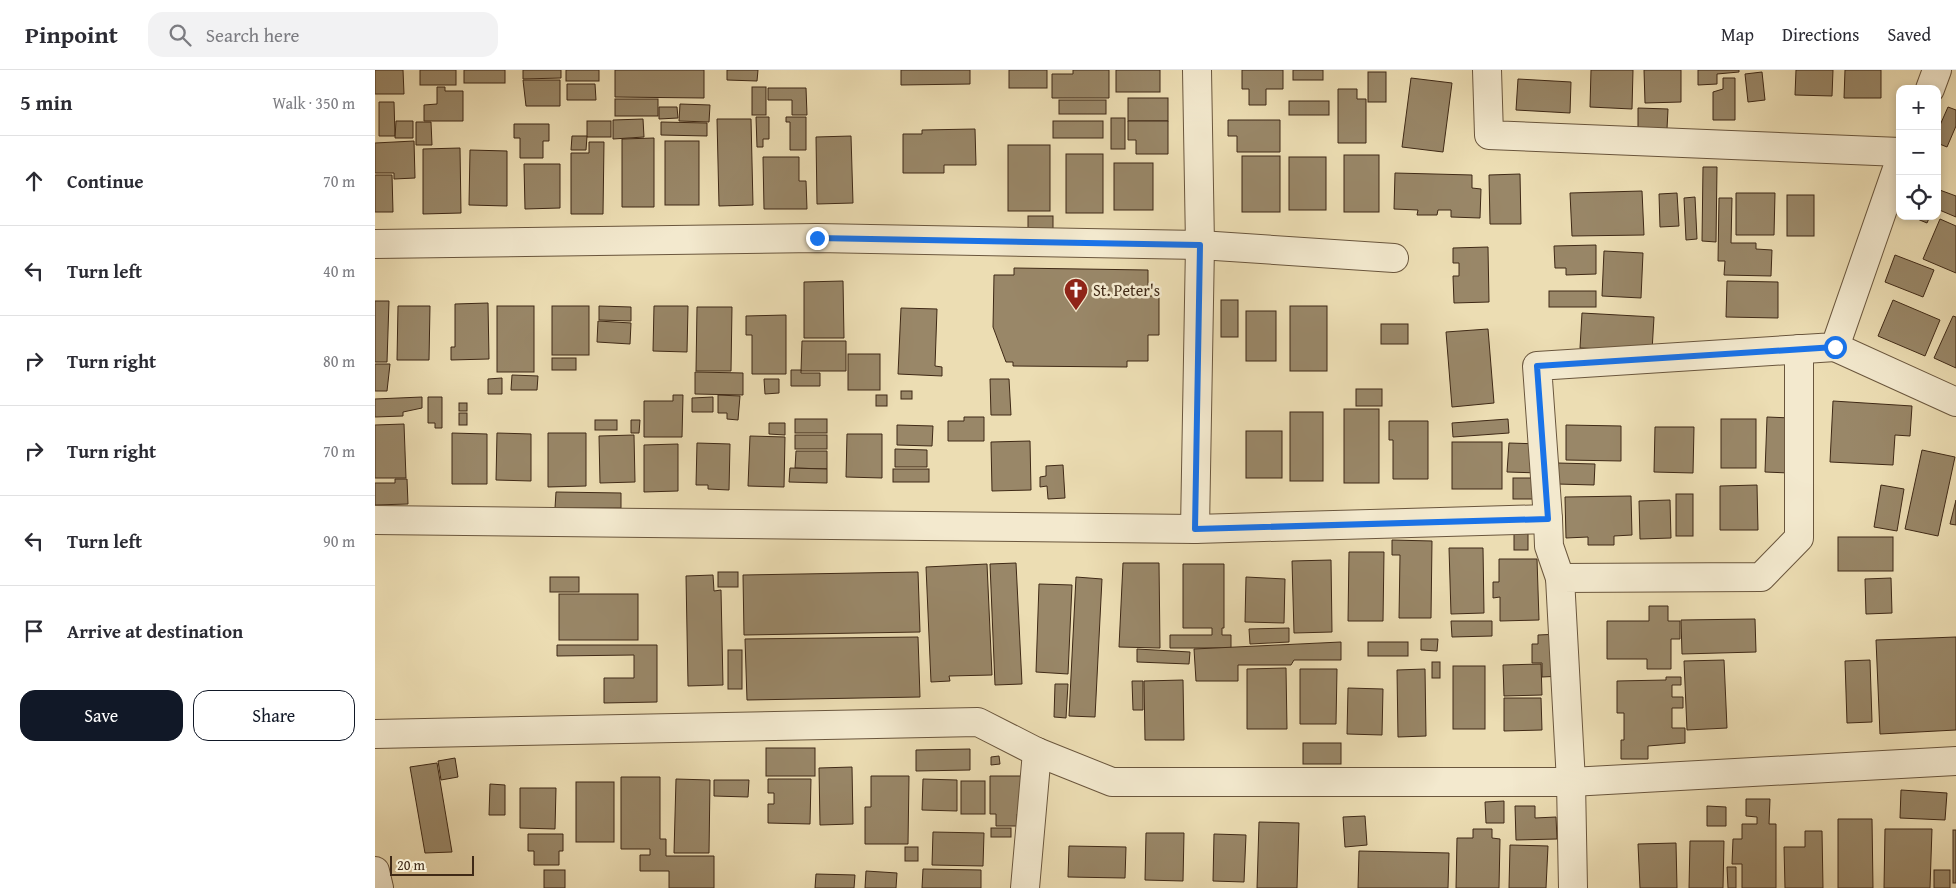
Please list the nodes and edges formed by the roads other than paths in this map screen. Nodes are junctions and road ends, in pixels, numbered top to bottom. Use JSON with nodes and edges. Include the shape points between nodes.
{"nodes":[{"id":1,"x":1197,"y":70,"type":"edge"},
{"id":2,"x":1487,"y":70,"type":"edge"},
{"id":3,"x":1937,"y":70,"type":"edge"},
{"id":4,"x":1931,"y":85,"type":"edge"},
{"id":5,"x":1896,"y":152,"type":"edge"},
{"id":6,"x":1896,"y":172,"type":"edge"},
{"id":7,"x":375,"y":244,"type":"edge"},
{"id":8,"x":1200,"y":245,"type":"junction"},
{"id":9,"x":1394,"y":258,"type":"dead end"},
{"id":10,"x":1835,"y":347,"type":"junction"},
{"id":11,"x":1799,"y":349,"type":"junction"},
{"id":12,"x":1956,"y":402,"type":"edge"},
{"id":13,"x":1548,"y":519,"type":"junction"},
{"id":14,"x":375,"y":520,"type":"edge"},
{"id":15,"x":1195,"y":529,"type":"junction"},
{"id":16,"x":1560,"y":578,"type":"junction"},
{"id":17,"x":375,"y":734,"type":"edge"},
{"id":18,"x":1037,"y":752,"type":"junction"},
{"id":19,"x":1956,"y":761,"type":"edge"},
{"id":20,"x":1571,"y":782,"type":"junction"},
{"id":21,"x":375,"y":872,"type":"edge"},
{"id":22,"x":379,"y":888,"type":"edge"},
{"id":23,"x":1025,"y":888,"type":"edge"},
{"id":24,"x":1573,"y":888,"type":"edge"}],
"edges":[{"from":1,"to":8,"type":"street"},
{"from":2,"to":5,"type":"street","via":[[1489,135]]},
{"from":3,"to":4,"type":"street"},
{"from":6,"to":10,"type":"street"},
{"from":7,"to":8,"type":"street","via":[[817,238]]},
{"from":8,"to":9,"type":"street"},
{"from":8,"to":15,"type":"street"},
{"from":10,"to":11,"type":"street"},
{"from":10,"to":12,"type":"street"},
{"from":11,"to":13,"type":"street","via":[[1537,366]]},
{"from":11,"to":16,"type":"street","via":[[1799,538],[1761,577]]},
{"from":13,"to":15,"type":"street"},
{"from":13,"to":16,"type":"street","via":[[1549,546]]},
{"from":14,"to":15,"type":"street"},
{"from":16,"to":20,"type":"street"},
{"from":17,"to":18,"type":"street","via":[[977,722]]},
{"from":18,"to":20,"type":"street","via":[[1112,782]]},
{"from":18,"to":23,"type":"street"},
{"from":19,"to":20,"type":"street"},
{"from":20,"to":24,"type":"street"},
{"from":21,"to":22,"type":"street"}]}
